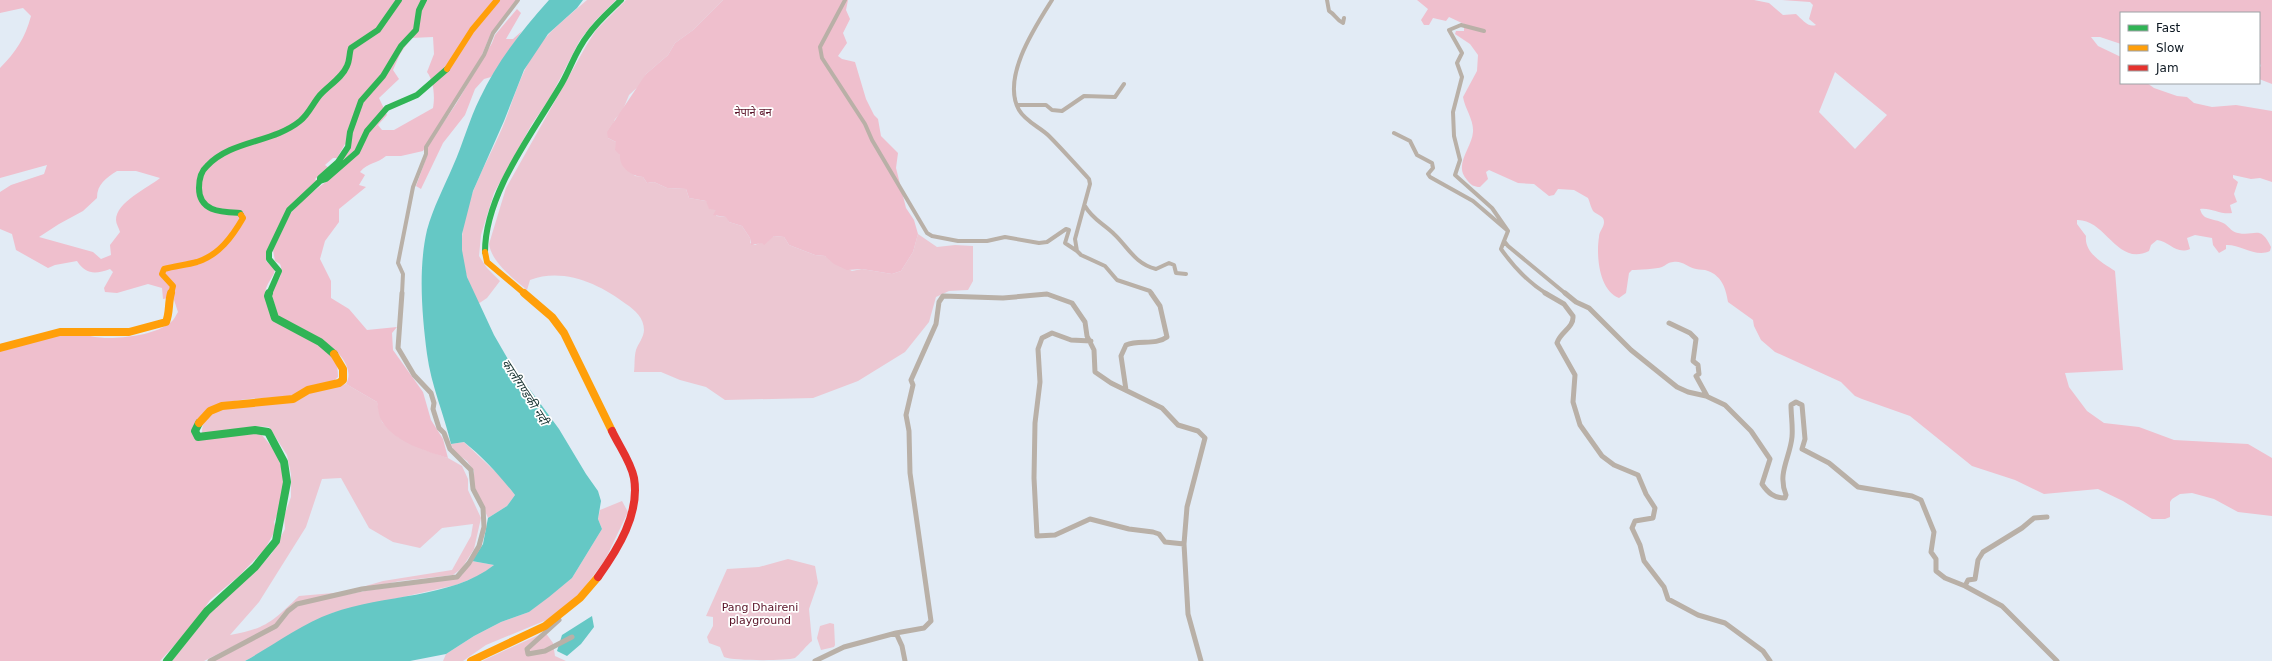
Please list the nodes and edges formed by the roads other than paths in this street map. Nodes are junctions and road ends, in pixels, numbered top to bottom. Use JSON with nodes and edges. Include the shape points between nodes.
{"nodes":[{"id":1,"x":398,"y":0,"type":"edge"},
{"id":2,"x":424,"y":0,"type":"edge"},
{"id":3,"x":497,"y":0,"type":"edge"},
{"id":4,"x":518,"y":0,"type":"edge"},
{"id":5,"x":621,"y":0,"type":"edge"},
{"id":6,"x":844,"y":0,"type":"edge"},
{"id":7,"x":1052,"y":0,"type":"edge"},
{"id":8,"x":1327,"y":0,"type":"edge"},
{"id":9,"x":1344,"y":18,"type":"dead end"},
{"id":10,"x":1484,"y":31,"type":"dead end"},
{"id":11,"x":1124,"y":84,"type":"dead end"},
{"id":12,"x":1017,"y":105,"type":"junction"},
{"id":13,"x":1394,"y":133,"type":"dead end"},
{"id":14,"x":320,"y":182,"type":"junction"},
{"id":15,"x":1085,"y":206,"type":"junction"},
{"id":16,"x":1508,"y":231,"type":"junction"},
{"id":17,"x":1504,"y":241,"type":"junction"},
{"id":18,"x":1077,"y":251,"type":"junction"},
{"id":19,"x":1186,"y":274,"type":"dead end"},
{"id":20,"x":1669,"y":323,"type":"dead end"},
{"id":21,"x":1091,"y":341,"type":"junction"},
{"id":22,"x":0,"y":348,"type":"edge"},
{"id":23,"x":1126,"y":390,"type":"junction"},
{"id":24,"x":1707,"y":396,"type":"junction"},
{"id":25,"x":2047,"y":517,"type":"dead end"},
{"id":26,"x":1184,"y":544,"type":"junction"},
{"id":27,"x":1965,"y":586,"type":"junction"},
{"id":28,"x":573,"y":606,"type":"junction"},
{"id":29,"x":896,"y":634,"type":"junction"},
{"id":30,"x":572,"y":637,"type":"dead end"},
{"id":31,"x":167,"y":661,"type":"edge"},
{"id":32,"x":210,"y":661,"type":"edge"},
{"id":33,"x":471,"y":661,"type":"edge"},
{"id":34,"x":815,"y":661,"type":"edge"},
{"id":35,"x":905,"y":661,"type":"edge"},
{"id":36,"x":1201,"y":661,"type":"edge"},
{"id":37,"x":1770,"y":661,"type":"edge"},
{"id":38,"x":2056,"y":661,"type":"edge"}],
"edges":[{"from":1,"to":22,"type":"main road","via":[[378,30],[351,48],[345,71],[321,95],[300,122],[219,155],[204,169],[198,188],[204,205],[214,212],[240,213],[243,218],[223,248],[195,262],[164,269],[162,274],[170,280],[173,288],[167,305],[170,314],[166,322],[129,332],[60,332]]},
{"from":2,"to":14,"type":"main road","via":[[419,10],[416,30],[401,46],[383,76],[361,101],[350,132],[348,147],[338,162],[320,178]]},
{"from":3,"to":14,"type":"main road","via":[[472,30],[448,69],[417,95],[387,108],[368,131],[356,152]]},
{"from":4,"to":32,"type":"street","via":[[494,33],[484,55],[426,147],[426,154],[412,187],[398,263],[403,274],[398,348],[414,375],[431,393],[439,428],[444,433],[453,455],[471,470],[472,488],[483,508],[485,522],[478,548],[457,577],[362,589],[297,604],[276,626]]},
{"from":5,"to":28,"type":"main road","via":[[599,21],[585,40],[501,186],[482,250],[487,262],[559,326],[600,404],[634,477],[635,488],[630,519],[603,573]]},
{"from":6,"to":18,"type":"street","via":[[820,47],[822,58],[865,124],[927,233],[958,241],[987,241],[1005,237],[1039,243],[1047,242],[1066,229],[1069,230],[1065,244]]},
{"from":7,"to":12,"type":"street","via":[[1029,35],[1018,65],[1014,98]]},
{"from":8,"to":9,"type":"street","via":[[1329,11],[1338,21],[1343,23]]},
{"from":10,"to":16,"type":"street","via":[[1462,25],[1449,30],[1462,53],[1456,61],[1456,67],[1462,77],[1453,112],[1454,136],[1460,160],[1455,175],[1484,198]]},
{"from":11,"to":12,"type":"street","via":[[1115,97],[1086,95],[1062,111],[1052,110],[1046,105]]},
{"from":12,"to":15,"type":"street","via":[[1028,120],[1048,136],[1089,178]]},
{"from":13,"to":16,"type":"street","via":[[1410,141],[1417,155],[1432,163],[1433,168],[1428,174],[1430,177],[1473,201]]},
{"from":14,"to":31,"type":"main road","via":[[290,210],[269,252],[269,259],[279,271],[268,296],[275,318],[338,355],[343,380],[333,386],[307,390],[293,399],[228,404],[212,410],[198,422],[195,435],[198,438],[254,430],[268,432],[282,456],[289,491],[279,519],[280,531],[269,550],[252,570],[213,603]]},
{"from":15,"to":18,"type":"street","via":[[1075,239]]},
{"from":15,"to":19,"type":"street","via":[[1091,216],[1114,234],[1141,263],[1156,269],[1169,263],[1174,265],[1176,273]]},
{"from":16,"to":17,"type":"street"},
{"from":17,"to":24,"type":"street","via":[[1539,273],[1576,302],[1589,308],[1659,374],[1686,392]]},
{"from":17,"to":37,"type":"street","via":[[1501,249],[1513,264],[1543,291],[1566,306],[1573,316],[1571,326],[1559,336],[1557,343],[1575,375],[1573,398],[1576,415],[1602,456],[1614,465],[1638,475],[1654,505],[1656,510],[1653,518],[1635,521],[1632,528],[1647,566],[1659,580],[1668,599],[1698,615],[1725,623],[1763,651]]},
{"from":18,"to":23,"type":"street","via":[[1081,256],[1105,266],[1117,280],[1150,291],[1160,306],[1167,337],[1156,342],[1139,340],[1126,345],[1121,356]]},
{"from":20,"to":24,"type":"street","via":[[1683,328],[1696,339],[1693,361],[1698,365],[1699,374],[1696,376]]},
{"from":21,"to":23,"type":"street","via":[[1095,372],[1113,386]]},
{"from":21,"to":26,"type":"street","via":[[1071,340],[1052,334],[1042,338],[1038,350],[1040,382],[1035,423],[1034,478],[1037,536],[1055,535],[1090,519],[1153,532],[1160,534],[1165,542]]},
{"from":21,"to":29,"type":"street","via":[[1087,336],[1085,322],[1072,303],[1059,297],[1048,294],[1003,298],[953,295],[941,298],[936,324],[911,380],[913,385],[906,415],[910,473],[931,621],[924,628]]},
{"from":23,"to":26,"type":"street","via":[[1163,408],[1180,427],[1200,432],[1205,438],[1187,507]]},
{"from":24,"to":27,"type":"street","via":[[1728,408],[1763,446],[1770,459],[1762,484],[1769,494],[1780,498],[1785,498],[1786,495],[1780,478],[1792,439],[1791,405],[1799,403],[1803,409],[1806,439],[1802,448],[1805,452],[1821,458],[1858,487],[1912,496],[1921,500],[1934,532],[1931,552],[1936,559],[1936,571],[1945,578]]},
{"from":25,"to":27,"type":"street","via":[[2034,518],[1983,552],[1977,564],[1977,576],[1968,580]]},
{"from":26,"to":36,"type":"street","via":[[1188,614]]},
{"from":27,"to":38,"type":"street","via":[[2002,606]]},
{"from":28,"to":30,"type":"street","via":[[527,649],[528,654],[545,651]]},
{"from":28,"to":33,"type":"main road","via":[[544,626]]},
{"from":29,"to":34,"type":"street","via":[[844,647]]},
{"from":29,"to":35,"type":"street"}]}
